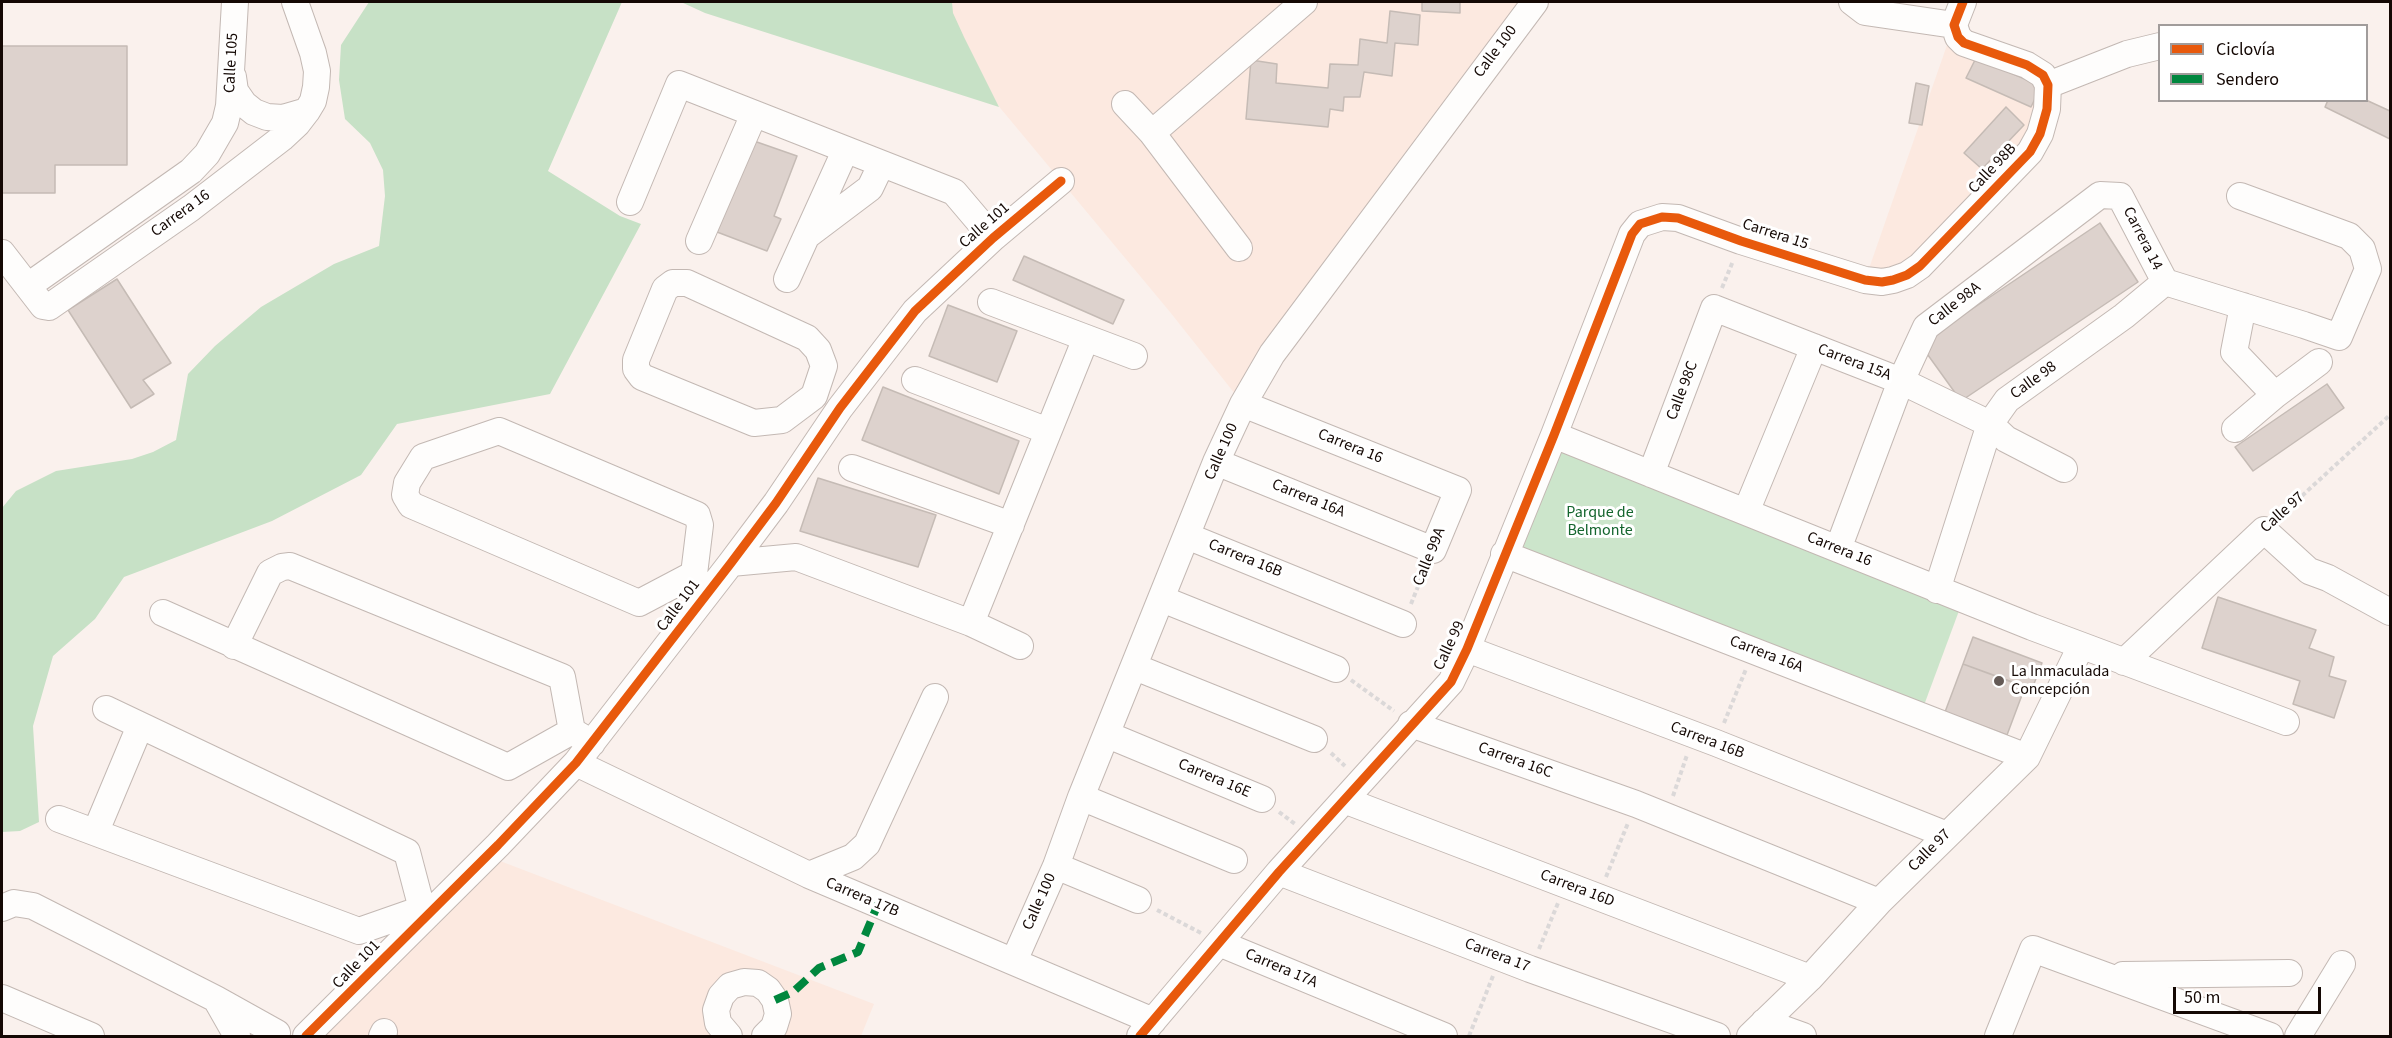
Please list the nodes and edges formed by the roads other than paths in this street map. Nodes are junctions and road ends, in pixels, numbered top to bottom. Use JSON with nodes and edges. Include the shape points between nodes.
{"nodes":[{"id":1,"x":235,"y":2,"type":"edge"},
{"id":2,"x":295,"y":2,"type":"edge"},
{"id":3,"x":1304,"y":2,"type":"edge"},
{"id":4,"x":1535,"y":2,"type":"edge"},
{"id":5,"x":1852,"y":2,"type":"edge"},
{"id":6,"x":1963,"y":2,"type":"edge"},
{"id":7,"x":1954,"y":25,"type":"junction"},
{"id":8,"x":2158,"y":46,"type":"edge"},
{"id":9,"x":232,"y":73,"type":"junction"},
{"id":10,"x":2048,"y":85,"type":"junction"},
{"id":11,"x":1125,"y":104,"type":"dead end"},
{"id":12,"x":307,"y":111,"type":"junction"},
{"id":13,"x":754,"y":114,"type":"junction"},
{"id":14,"x":225,"y":123,"type":"joint"},
{"id":15,"x":1152,"y":133,"type":"junction"},
{"id":16,"x":845,"y":151,"type":"junction"},
{"id":17,"x":881,"y":165,"type":"junction"},
{"id":18,"x":1061,"y":181,"type":"dead end"},
{"id":19,"x":2120,"y":196,"type":"joint"},
{"id":20,"x":2240,"y":196,"type":"dead end"},
{"id":21,"x":630,"y":202,"type":"dead end"},
{"id":22,"x":1678,"y":218,"type":"joint"},
{"id":23,"x":806,"y":236,"type":"junction"},
{"id":24,"x":993,"y":238,"type":"junction"},
{"id":25,"x":699,"y":241,"type":"dead end"},
{"id":26,"x":1239,"y":248,"type":"dead end"},
{"id":27,"x":2,"y":253,"type":"edge"},
{"id":28,"x":787,"y":279,"type":"dead end"},
{"id":29,"x":1864,"y":280,"type":"joint"},
{"id":30,"x":2164,"y":282,"type":"junction"},
{"id":31,"x":28,"y":286,"type":"junction"},
{"id":32,"x":991,"y":302,"type":"dead end"},
{"id":33,"x":2243,"y":306,"type":"junction"},
{"id":34,"x":1714,"y":308,"type":"joint"},
{"id":35,"x":1086,"y":338,"type":"junction"},
{"id":36,"x":1814,"y":347,"type":"junction"},
{"id":37,"x":1134,"y":356,"type":"dead end"},
{"id":38,"x":2319,"y":362,"type":"dead end"},
{"id":39,"x":915,"y":380,"type":"dead end"},
{"id":40,"x":1901,"y":381,"type":"junction"},
{"id":41,"x":2275,"y":395,"type":"junction"},
{"id":42,"x":814,"y":396,"type":"junction"},
{"id":43,"x":1243,"y":404,"type":"junction"},
{"id":44,"x":840,"y":408,"type":"junction"},
{"id":45,"x":1990,"y":424,"type":"junction"},
{"id":46,"x":2235,"y":429,"type":"dead end"},
{"id":47,"x":1048,"y":431,"type":"junction"},
{"id":48,"x":1554,"y":435,"type":"junction"},
{"id":49,"x":1216,"y":462,"type":"junction"},
{"id":50,"x":852,"y":468,"type":"dead end"},
{"id":51,"x":2064,"y":469,"type":"dead end"},
{"id":52,"x":1651,"y":474,"type":"junction"},
{"id":53,"x":1458,"y":490,"type":"joint"},
{"id":54,"x":1746,"y":512,"type":"junction"},
{"id":55,"x":1011,"y":525,"type":"junction"},
{"id":56,"x":1187,"y":536,"type":"junction"},
{"id":57,"x":1838,"y":549,"type":"junction"},
{"id":58,"x":1433,"y":550,"type":"joint"},
{"id":59,"x":1504,"y":554,"type":"junction"},
{"id":60,"x":731,"y":562,"type":"junction"},
{"id":61,"x":704,"y":579,"type":"junction"},
{"id":62,"x":1937,"y":590,"type":"junction"},
{"id":63,"x":1162,"y":599,"type":"junction"},
{"id":64,"x":2391,"y":612,"type":"edge"},
{"id":65,"x":163,"y":613,"type":"dead end"},
{"id":66,"x":971,"y":623,"type":"junction"},
{"id":67,"x":1403,"y":624,"type":"road end"},
{"id":68,"x":234,"y":646,"type":"junction"},
{"id":69,"x":1020,"y":646,"type":"dead end"},
{"id":70,"x":2081,"y":646,"type":"junction"},
{"id":71,"x":1467,"y":649,"type":"junction"},
{"id":72,"x":2124,"y":662,"type":"junction"},
{"id":73,"x":1135,"y":667,"type":"junction"},
{"id":74,"x":1336,"y":669,"type":"road end"},
{"id":75,"x":935,"y":697,"type":"dead end"},
{"id":76,"x":106,"y":710,"type":"dead end"},
{"id":77,"x":2286,"y":722,"type":"dead end"},
{"id":78,"x":1411,"y":724,"type":"junction"},
{"id":79,"x":141,"y":726,"type":"junction"},
{"id":80,"x":1108,"y":735,"type":"junction"},
{"id":81,"x":582,"y":737,"type":"junction"},
{"id":82,"x":1314,"y":739,"type":"road end"},
{"id":83,"x":2027,"y":757,"type":"junction"},
{"id":84,"x":576,"y":764,"type":"junction"},
{"id":85,"x":1081,"y":797,"type":"junction"},
{"id":86,"x":1262,"y":799,"type":"road end"},
{"id":87,"x":1344,"y":800,"type":"junction"},
{"id":88,"x":59,"y":819,"type":"dead end"},
{"id":89,"x":96,"y":831,"type":"junction"},
{"id":90,"x":1947,"y":835,"type":"junction"},
{"id":91,"x":1234,"y":860,"type":"dead end"},
{"id":92,"x":1056,"y":866,"type":"junction"},
{"id":93,"x":1279,"y":872,"type":"junction"},
{"id":94,"x":810,"y":875,"type":"junction"},
{"id":95,"x":1138,"y":900,"type":"road end"},
{"id":96,"x":1879,"y":902,"type":"junction"},
{"id":97,"x":2,"y":908,"type":"edge"},
{"id":98,"x":425,"y":911,"type":"junction"},
{"id":99,"x":1220,"y":943,"type":"junction"},
{"id":100,"x":1014,"y":961,"type":"junction"},
{"id":101,"x":2342,"y":964,"type":"dead end"},
{"id":102,"x":2289,"y":973,"type":"dead end"},
{"id":103,"x":2107,"y":975,"type":"junction"},
{"id":104,"x":1810,"y":978,"type":"junction"},
{"id":105,"x":2,"y":998,"type":"edge"},
{"id":106,"x":216,"y":999,"type":"junction"},
{"id":107,"x":1757,"y":1029,"type":"edge"},
{"id":108,"x":1152,"y":1031,"type":"edge"},
{"id":109,"x":277,"y":1033,"type":"dead end"},
{"id":110,"x":91,"y":1036,"type":"edge"},
{"id":111,"x":237,"y":1036,"type":"edge"},
{"id":112,"x":306,"y":1036,"type":"edge"},
{"id":113,"x":729,"y":1036,"type":"edge"},
{"id":114,"x":765,"y":1036,"type":"edge"},
{"id":115,"x":1444,"y":1036,"type":"edge"},
{"id":116,"x":1717,"y":1036,"type":"edge"},
{"id":117,"x":1803,"y":1036,"type":"edge"},
{"id":118,"x":1998,"y":1036,"type":"edge"},
{"id":119,"x":2270,"y":1036,"type":"edge"},
{"id":120,"x":2298,"y":1036,"type":"edge"}],
"edges":[{"from":1,"to":9,"type":"street","name":"Calle 105"},
{"from":2,"to":12,"type":"street","via":[[317,71],[313,101]]},
{"from":3,"to":15,"type":"street"},
{"from":4,"to":43,"type":"street","name":"Calle 100","via":[[1272,354]]},
{"from":5,"to":7,"type":"street","via":[[1865,12]]},
{"from":6,"to":7,"type":"street"},
{"from":7,"to":10,"type":"street","via":[[1964,43],[2027,65],[2043,75]]},
{"from":8,"to":10,"type":"street","via":[[2127,54]]},
{"from":9,"to":12,"type":"street","via":[[235,91],[254,112],[283,118]]},
{"from":9,"to":14,"type":"street","name":"Calle 105"},
{"from":10,"to":29,"type":"street","name":"Calle 98B","via":[[2040,134],[2010,175],[1920,266],[1893,280]]},
{"from":11,"to":15,"type":"street"},
{"from":12,"to":31,"type":"street","name":"Carrera 16","via":[[282,138],[191,208],[46,308]]},
{"from":13,"to":16,"type":"street"},
{"from":13,"to":21,"type":"street","via":[[680,84]]},
{"from":13,"to":25,"type":"street"},
{"from":14,"to":31,"type":"street","name":"Carrera 16","via":[[207,154],[191,171]]},
{"from":15,"to":26,"type":"street"},
{"from":16,"to":17,"type":"street"},
{"from":16,"to":23,"type":"street"},
{"from":17,"to":23,"type":"street","via":[[870,188]]},
{"from":17,"to":24,"type":"street","via":[[954,192]]},
{"from":18,"to":24,"type":"street","name":"Calle 101"},
{"from":19,"to":30,"type":"street","name":"Carrera 14"},
{"from":19,"to":40,"type":"street","name":"Calle 98A","via":[[2100,195],[1926,327]]},
{"from":20,"to":33,"type":"street","via":[[2349,236],[2362,249],[2368,269],[2338,337]]},
{"from":22,"to":29,"type":"street","name":"Carrera 15"},
{"from":22,"to":48,"type":"street","name":"Calle 99","via":[[1646,221],[1632,234]]},
{"from":23,"to":28,"type":"street"},
{"from":24,"to":44,"type":"street","name":"Calle 101","via":[[915,310]]},
{"from":27,"to":31,"type":"street"},
{"from":30,"to":33,"type":"street"},
{"from":30,"to":45,"type":"street","name":"Calle 98","via":[[2124,316],[2007,400]]},
{"from":32,"to":35,"type":"street"},
{"from":33,"to":41,"type":"street","via":[[2234,352]]},
{"from":34,"to":36,"type":"street","name":"Carrera 15A"},
{"from":34,"to":52,"type":"street","name":"Calle 98C"},
{"from":35,"to":37,"type":"street"},
{"from":35,"to":47,"type":"street"},
{"from":36,"to":40,"type":"street","name":"Carrera 15A"},
{"from":36,"to":54,"type":"street"},
{"from":38,"to":41,"type":"street"},
{"from":39,"to":47,"type":"street"},
{"from":40,"to":45,"type":"street","name":"Carrera 15A"},
{"from":40,"to":57,"type":"street","name":"Calle 98A"},
{"from":41,"to":46,"type":"street"},
{"from":42,"to":42,"type":"street","via":[[782,420],[754,423],[642,377],[636,360],[665,289],[673,283],[687,283],[807,338],[818,350],[824,366]]},
{"from":42,"to":44,"type":"street"},
{"from":43,"to":49,"type":"street","name":"Calle 100"},
{"from":43,"to":53,"type":"street","name":"Carrera 16"},
{"from":44,"to":60,"type":"street","name":"Calle 101"},
{"from":45,"to":51,"type":"street","name":"Carrera 15A","via":[[2006,439]]},
{"from":45,"to":62,"type":"street","name":"Calle 98"},
{"from":47,"to":55,"type":"street"},
{"from":48,"to":52,"type":"street","name":"Carrera 16"},
{"from":48,"to":59,"type":"street","name":"Calle 99"},
{"from":49,"to":56,"type":"street","name":"Calle 100"},
{"from":49,"to":58,"type":"street","name":"Carrera 16A"},
{"from":50,"to":55,"type":"street"},
{"from":52,"to":54,"type":"street","name":"Carrera 16"},
{"from":53,"to":58,"type":"street","name":"Calle 99A"},
{"from":54,"to":57,"type":"street","name":"Carrera 16"},
{"from":55,"to":66,"type":"street"},
{"from":56,"to":63,"type":"street","name":"Calle 100"},
{"from":56,"to":67,"type":"street","name":"Carrera 16B"},
{"from":57,"to":62,"type":"street","name":"Carrera 16"},
{"from":59,"to":71,"type":"street","name":"Calle 99"},
{"from":59,"to":83,"type":"street","name":"Carrera 16A"},
{"from":60,"to":61,"type":"street","name":"Calle 101"},
{"from":60,"to":66,"type":"street","via":[[796,557]]},
{"from":61,"to":61,"type":"street","via":[[697,515],[499,431],[423,458],[407,483],[405,495],[411,505],[639,603]]},
{"from":61,"to":81,"type":"street","name":"Calle 101"},
{"from":62,"to":70,"type":"street","name":"Carrera 16"},
{"from":63,"to":73,"type":"street","name":"Calle 100"},
{"from":63,"to":74,"type":"street"},
{"from":64,"to":72,"type":"street","name":"Calle 97","via":[[2309,571],[2264,530]]},
{"from":65,"to":68,"type":"street"},
{"from":66,"to":69,"type":"street"},
{"from":68,"to":81,"type":"street","via":[[508,767]]},
{"from":68,"to":81,"type":"street","via":[[270,573],[290,566],[562,677]]},
{"from":70,"to":72,"type":"street","name":"Carrera 16"},
{"from":70,"to":83,"type":"street","name":"Calle 97"},
{"from":71,"to":78,"type":"street","name":"Calle 99","via":[[1451,682]]},
{"from":71,"to":90,"type":"street","name":"Carrera 16B"},
{"from":72,"to":77,"type":"street","name":"Carrera 16"},
{"from":73,"to":80,"type":"street","name":"Calle 100"},
{"from":73,"to":82,"type":"street"},
{"from":75,"to":94,"type":"street","via":[[867,844],[853,857]]},
{"from":76,"to":79,"type":"street"},
{"from":78,"to":87,"type":"street","name":"Calle 99"},
{"from":78,"to":96,"type":"street","name":"Carrera 16C","via":[[1636,804]]},
{"from":79,"to":89,"type":"street"},
{"from":79,"to":98,"type":"street","via":[[407,852]]},
{"from":80,"to":85,"type":"street","name":"Calle 100"},
{"from":80,"to":86,"type":"street","name":"Carrera 16E"},
{"from":81,"to":84,"type":"street","name":"Calle 101"},
{"from":83,"to":90,"type":"street","name":"Calle 97"},
{"from":84,"to":94,"type":"street","name":"Carrera 17B"},
{"from":84,"to":98,"type":"street","name":"Calle 101","via":[[498,845]]},
{"from":85,"to":91,"type":"street"},
{"from":85,"to":92,"type":"street","name":"Calle 100"},
{"from":87,"to":93,"type":"street","name":"Calle 99"},
{"from":87,"to":104,"type":"street","name":"Carrera 16D"},
{"from":88,"to":89,"type":"street"},
{"from":89,"to":98,"type":"street","via":[[359,931]]},
{"from":90,"to":96,"type":"street","name":"Calle 97"},
{"from":92,"to":95,"type":"street"},
{"from":92,"to":100,"type":"street","name":"Calle 100"},
{"from":93,"to":99,"type":"street","name":"Calle 99"},
{"from":93,"to":116,"type":"street","name":"Carrera 17"},
{"from":94,"to":100,"type":"street","name":"Carrera 17B"},
{"from":96,"to":104,"type":"street","name":"Calle 97"},
{"from":97,"to":106,"type":"street","via":[[14,903],[33,906]]},
{"from":98,"to":112,"type":"street","name":"Calle 101"},
{"from":99,"to":108,"type":"street","name":"Calle 99"},
{"from":99,"to":115,"type":"street","name":"Carrera 17A"},
{"from":100,"to":108,"type":"street","name":"Carrera 17B"},
{"from":101,"to":120,"type":"street"},
{"from":102,"to":103,"type":"street"},
{"from":103,"to":118,"type":"street","via":[[2033,949]]},
{"from":103,"to":119,"type":"street"},
{"from":104,"to":107,"type":"street","name":"Calle 97"},
{"from":105,"to":110,"type":"street"},
{"from":106,"to":109,"type":"street"},
{"from":106,"to":111,"type":"street"},
{"from":107,"to":117,"type":"street"},
{"from":113,"to":114,"type":"street","via":[[718,1023],[716,1010],[730,986],[744,982],[758,983],[775,1000],[778,1014],[774,1027]]}]}
